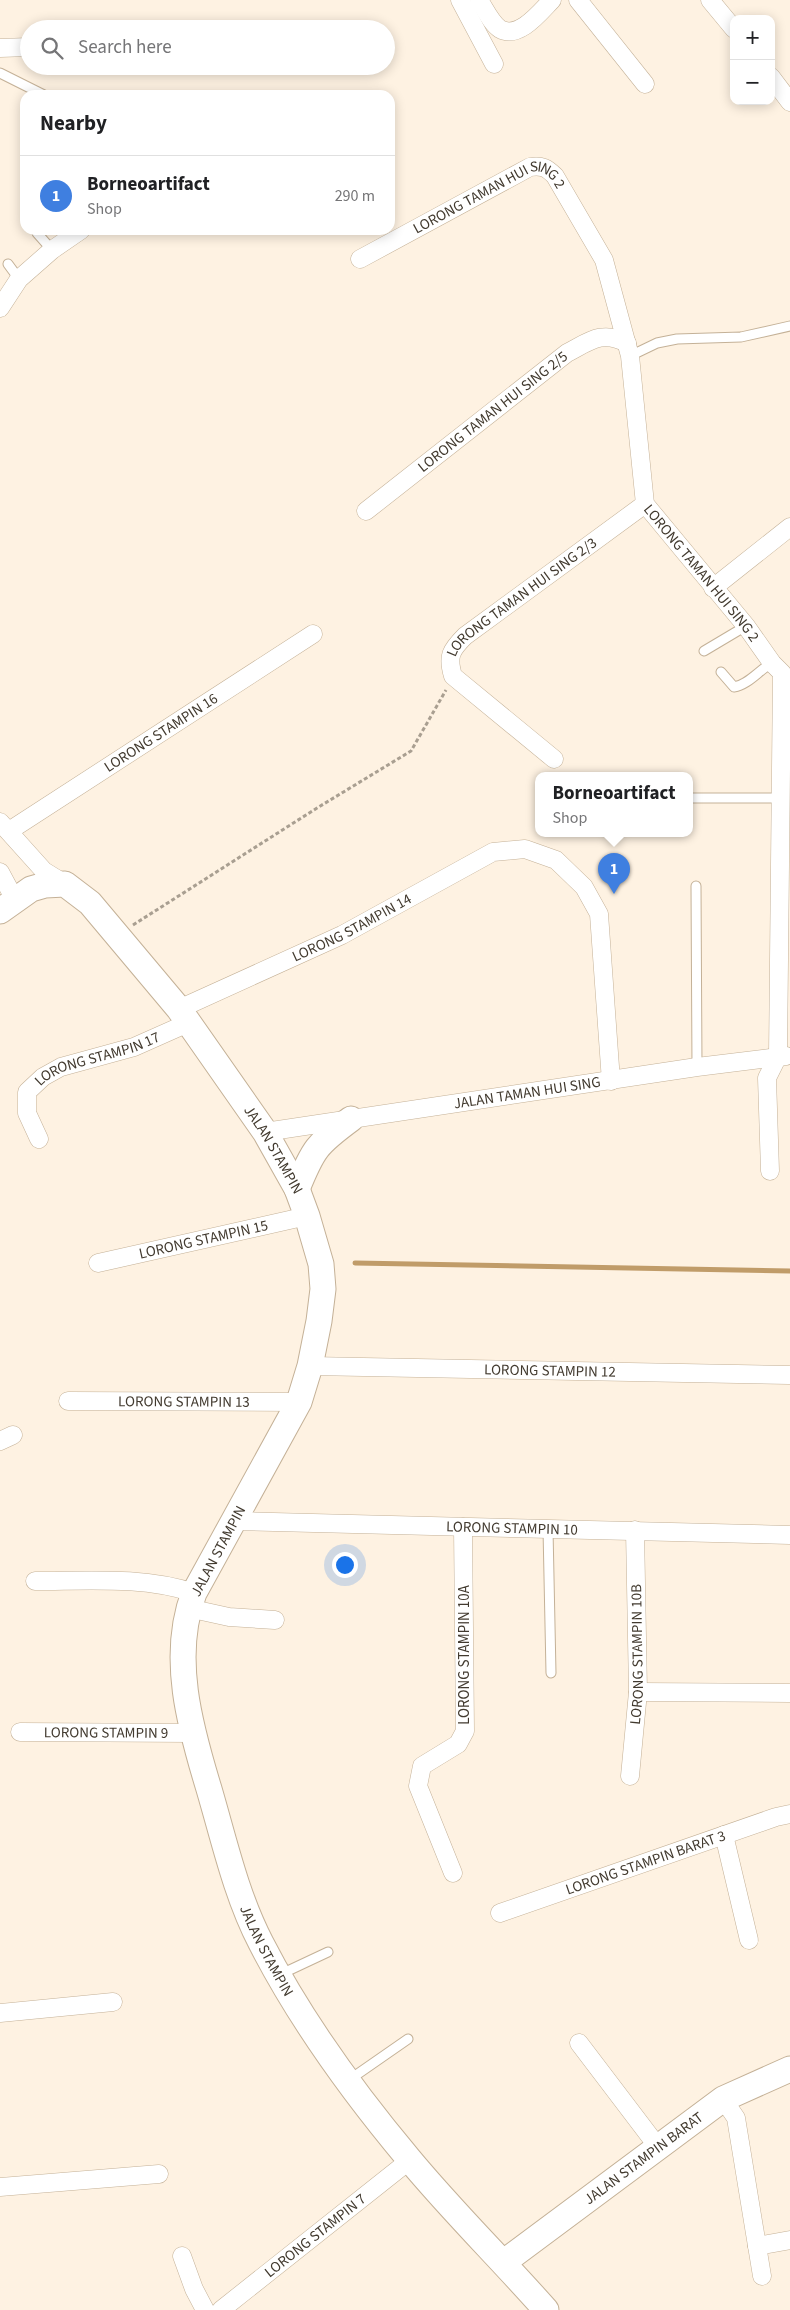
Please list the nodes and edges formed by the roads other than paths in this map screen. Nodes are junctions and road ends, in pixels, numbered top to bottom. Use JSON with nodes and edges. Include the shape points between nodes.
{"nodes":[{"id":1,"x":460,"y":0,"type":"edge"},
{"id":2,"x":480,"y":0,"type":"edge"},
{"id":3,"x":552,"y":0,"type":"edge"},
{"id":4,"x":578,"y":0,"type":"edge"},
{"id":5,"x":710,"y":0,"type":"edge"},
{"id":6,"x":730,"y":23,"type":"edge"},
{"id":7,"x":20,"y":47,"type":"edge"},
{"id":8,"x":0,"y":48,"type":"edge"},
{"id":9,"x":494,"y":64,"type":"dead end"},
{"id":10,"x":0,"y":73,"type":"edge"},
{"id":11,"x":775,"y":82,"type":"edge"},
{"id":12,"x":645,"y":84,"type":"dead end"},
{"id":13,"x":34,"y":90,"type":"edge"},
{"id":14,"x":790,"y":102,"type":"edge"},
{"id":15,"x":39,"y":235,"type":"edge"},
{"id":16,"x":70,"y":235,"type":"edge"},
{"id":17,"x":52,"y":250,"type":"junction"},
{"id":18,"x":360,"y":259,"type":"dead end"},
{"id":19,"x":8,"y":264,"type":"dead end"},
{"id":20,"x":19,"y":279,"type":"junction"},
{"id":21,"x":0,"y":308,"type":"edge"},
{"id":22,"x":790,"y":326,"type":"edge"},
{"id":23,"x":629,"y":350,"type":"junction"},
{"id":24,"x":645,"y":504,"type":"junction"},
{"id":25,"x":366,"y":510,"type":"dead end"},
{"id":26,"x":790,"y":527,"type":"edge"},
{"id":27,"x":713,"y":588,"type":"junction"},
{"id":28,"x":746,"y":626,"type":"junction"},
{"id":29,"x":313,"y":634,"type":"dead end"},
{"id":30,"x":704,"y":652,"type":"dead end"},
{"id":31,"x":781,"y":669,"type":"edge"},
{"id":32,"x":721,"y":672,"type":"dead end"},
{"id":33,"x":554,"y":759,"type":"dead end"},
{"id":34,"x":693,"y":798,"type":"edge"},
{"id":35,"x":780,"y":798,"type":"junction"},
{"id":36,"x":4,"y":827,"type":"edge"},
{"id":37,"x":785,"y":836,"type":"edge"},
{"id":38,"x":0,"y":872,"type":"edge"},
{"id":39,"x":64,"y":884,"type":"junction"},
{"id":40,"x":696,"y":886,"type":"dead end"},
{"id":41,"x":8,"y":906,"type":"edge"},
{"id":42,"x":183,"y":1016,"type":"junction"},
{"id":43,"x":784,"y":1056,"type":"edge"},
{"id":44,"x":697,"y":1067,"type":"junction"},
{"id":45,"x":611,"y":1081,"type":"junction"},
{"id":46,"x":351,"y":1119,"type":"junction"},
{"id":47,"x":264,"y":1132,"type":"junction"},
{"id":48,"x":39,"y":1139,"type":"dead end"},
{"id":49,"x":770,"y":1170,"type":"dead end"},
{"id":50,"x":296,"y":1189,"type":"junction"},
{"id":51,"x":307,"y":1216,"type":"junction"},
{"id":52,"x":98,"y":1263,"type":"dead end"},
{"id":53,"x":310,"y":1366,"type":"junction"},
{"id":54,"x":789,"y":1375,"type":"edge"},
{"id":55,"x":68,"y":1401,"type":"dead end"},
{"id":56,"x":300,"y":1402,"type":"junction"},
{"id":57,"x":234,"y":1521,"type":"junction"},
{"id":58,"x":463,"y":1528,"type":"junction"},
{"id":59,"x":548,"y":1529,"type":"junction"},
{"id":60,"x":636,"y":1530,"type":"junction"},
{"id":61,"x":790,"y":1535,"type":"edge"},
{"id":62,"x":35,"y":1581,"type":"dead end"},
{"id":63,"x":191,"y":1601,"type":"junction"},
{"id":64,"x":275,"y":1620,"type":"dead end"},
{"id":65,"x":551,"y":1673,"type":"dead end"},
{"id":66,"x":638,"y":1692,"type":"junction"},
{"id":67,"x":790,"y":1693,"type":"edge"},
{"id":68,"x":20,"y":1732,"type":"dead end"},
{"id":69,"x":192,"y":1733,"type":"junction"},
{"id":70,"x":630,"y":1776,"type":"dead end"},
{"id":71,"x":790,"y":1814,"type":"edge"},
{"id":72,"x":724,"y":1835,"type":"junction"},
{"id":73,"x":453,"y":1872,"type":"dead end"},
{"id":74,"x":500,"y":1913,"type":"dead end"},
{"id":75,"x":749,"y":1940,"type":"dead end"},
{"id":76,"x":328,"y":1952,"type":"dead end"},
{"id":77,"x":279,"y":1975,"type":"junction"},
{"id":78,"x":113,"y":2002,"type":"dead end"},
{"id":79,"x":0,"y":2013,"type":"edge"},
{"id":80,"x":408,"y":2039,"type":"dead end"},
{"id":81,"x":579,"y":2043,"type":"dead end"},
{"id":82,"x":790,"y":2070,"type":"edge"},
{"id":83,"x":346,"y":2081,"type":"junction"},
{"id":84,"x":723,"y":2099,"type":"junction"},
{"id":85,"x":658,"y":2148,"type":"junction"},
{"id":86,"x":410,"y":2160,"type":"junction"},
{"id":87,"x":159,"y":2174,"type":"dead end"},
{"id":88,"x":0,"y":2187,"type":"edge"},
{"id":89,"x":790,"y":2240,"type":"edge"},
{"id":90,"x":757,"y":2246,"type":"junction"},
{"id":91,"x":182,"y":2256,"type":"dead end"},
{"id":92,"x":504,"y":2262,"type":"junction"},
{"id":93,"x":762,"y":2276,"type":"dead end"},
{"id":94,"x":205,"y":2310,"type":"edge"},
{"id":95,"x":221,"y":2310,"type":"edge"},
{"id":96,"x":546,"y":2310,"type":"edge"}],
"edges":[{"from":1,"to":9,"type":"street"},
{"from":2,"to":3,"type":"street","via":[[495,24],[508,31],[518,30]]},
{"from":4,"to":12,"type":"street"},
{"from":5,"to":6,"type":"street"},
{"from":7,"to":8,"type":"street"},
{"from":10,"to":13,"type":"lane"},
{"from":11,"to":14,"type":"street"},
{"from":15,"to":17,"type":"lane"},
{"from":16,"to":17,"type":"street"},
{"from":17,"to":20,"type":"street"},
{"from":18,"to":23,"type":"street","name":"LORONG TAMAN HUI SING 2","via":[[530,166],[547,168],[555,176],[604,260]]},
{"from":19,"to":20,"type":"lane"},
{"from":20,"to":21,"type":"street"},
{"from":22,"to":23,"type":"lane","via":[[741,337],[676,339]]},
{"from":23,"to":24,"type":"street","name":"LORONG TAMAN HUI SING 2"},
{"from":23,"to":25,"type":"street","name":"LORONG TAMAN HUI SING 2/5","via":[[615,337],[600,336],[567,353]]},
{"from":24,"to":27,"type":"street","name":"LORONG TAMAN HUI SING 2"},
{"from":24,"to":33,"type":"street","name":"LORONG TAMAN HUI SING 2/3","via":[[465,636],[453,649],[449,663],[453,676]]},
{"from":26,"to":27,"type":"street"},
{"from":27,"to":28,"type":"street","name":"LORONG TAMAN HUI SING 2"},
{"from":28,"to":30,"type":"lane"},
{"from":28,"to":31,"type":"street","name":"LORONG TAMAN HUI SING 2"},
{"from":29,"to":36,"type":"street","name":"LORONG STAMPIN 16"},
{"from":31,"to":32,"type":"lane","via":[[760,670],[742,686],[734,687]]},
{"from":31,"to":35,"type":"street"},
{"from":34,"to":35,"type":"lane"},
{"from":35,"to":37,"type":"street"},
{"from":36,"to":39,"type":"street","name":"LORONG STAMPIN 16","via":[[44,870]]},
{"from":37,"to":43,"type":"street"},
{"from":38,"to":41,"type":"street"},
{"from":39,"to":41,"type":"street","via":[[31,889]]},
{"from":39,"to":42,"type":"street","name":"JALAN STAMPIN","via":[[90,903]]},
{"from":40,"to":44,"type":"lane"},
{"from":42,"to":45,"type":"street","name":"LORONG STAMPIN 14","via":[[342,935],[494,852],[525,849],[556,860],[584,886],[599,914]]},
{"from":42,"to":47,"type":"street","name":"JALAN STAMPIN"},
{"from":42,"to":48,"type":"street","name":"LORONG STAMPIN 17","via":[[134,1047],[61,1067],[43,1077],[27,1092],[27,1113]]},
{"from":43,"to":44,"type":"street","name":"JALAN TAMAN HUI SING"},
{"from":43,"to":49,"type":"street","via":[[767,1078]]},
{"from":44,"to":45,"type":"street","name":"JALAN TAMAN HUI SING"},
{"from":45,"to":46,"type":"street","name":"JALAN TAMAN HUI SING"},
{"from":46,"to":47,"type":"street","name":"JALAN TAMAN HUI SING"},
{"from":46,"to":50,"type":"street","via":[[323,1140],[310,1157]]},
{"from":47,"to":50,"type":"street","name":"JALAN STAMPIN"},
{"from":50,"to":51,"type":"street","name":"JALAN STAMPIN"},
{"from":51,"to":52,"type":"street","name":"LORONG STAMPIN 15"},
{"from":51,"to":53,"type":"street","name":"JALAN STAMPIN","via":[[321,1264],[323,1290]]},
{"from":53,"to":54,"type":"street","name":"LORONG STAMPIN 12"},
{"from":53,"to":56,"type":"street","name":"JALAN STAMPIN"},
{"from":55,"to":56,"type":"street","name":"LORONG STAMPIN 13"},
{"from":56,"to":57,"type":"street","name":"JALAN STAMPIN"},
{"from":57,"to":58,"type":"street","name":"LORONG STAMPIN 10"},
{"from":57,"to":63,"type":"street","name":"JALAN STAMPIN"},
{"from":58,"to":59,"type":"street","name":"LORONG STAMPIN 10"},
{"from":58,"to":73,"type":"street","name":"LORONG STAMPIN 10A","via":[[465,1731],[458,1744],[422,1766],[418,1786]]},
{"from":59,"to":60,"type":"street","name":"LORONG STAMPIN 10"},
{"from":59,"to":65,"type":"lane"},
{"from":60,"to":61,"type":"street","name":"LORONG STAMPIN 10"},
{"from":60,"to":66,"type":"street","name":"LORONG STAMPIN 10B"},
{"from":62,"to":63,"type":"street","via":[[167,1585]]},
{"from":63,"to":64,"type":"street","via":[[229,1617]]},
{"from":63,"to":69,"type":"street","name":"JALAN STAMPIN","via":[[184,1655],[185,1690]]},
{"from":66,"to":67,"type":"street"},
{"from":66,"to":70,"type":"street","name":"LORONG STAMPIN 10B"},
{"from":68,"to":69,"type":"street","name":"LORONG STAMPIN 9"},
{"from":69,"to":77,"type":"street","name":"JALAN STAMPIN","via":[[241,1895],[260,1941]]},
{"from":71,"to":72,"type":"street","name":"LORONG STAMPIN BARAT 3"},
{"from":72,"to":74,"type":"street","name":"LORONG STAMPIN BARAT 3"},
{"from":72,"to":75,"type":"street"},
{"from":76,"to":77,"type":"lane"},
{"from":77,"to":83,"type":"street","name":"JALAN STAMPIN","via":[[312,2032]]},
{"from":78,"to":79,"type":"street"},
{"from":80,"to":83,"type":"lane"},
{"from":81,"to":85,"type":"street"},
{"from":82,"to":84,"type":"street","name":"JALAN STAMPIN BARAT"},
{"from":83,"to":86,"type":"street","name":"JALAN STAMPIN"},
{"from":84,"to":85,"type":"street","name":"JALAN STAMPIN BARAT"},
{"from":84,"to":90,"type":"street","via":[[736,2118]]},
{"from":85,"to":92,"type":"street","name":"JALAN STAMPIN BARAT"},
{"from":86,"to":92,"type":"street","name":"JALAN STAMPIN"},
{"from":86,"to":95,"type":"street","name":"LORONG STAMPIN 7"},
{"from":87,"to":88,"type":"street"},
{"from":89,"to":90,"type":"street"},
{"from":90,"to":93,"type":"street"},
{"from":91,"to":94,"type":"street"},
{"from":92,"to":96,"type":"street","name":"JALAN STAMPIN"}]}
